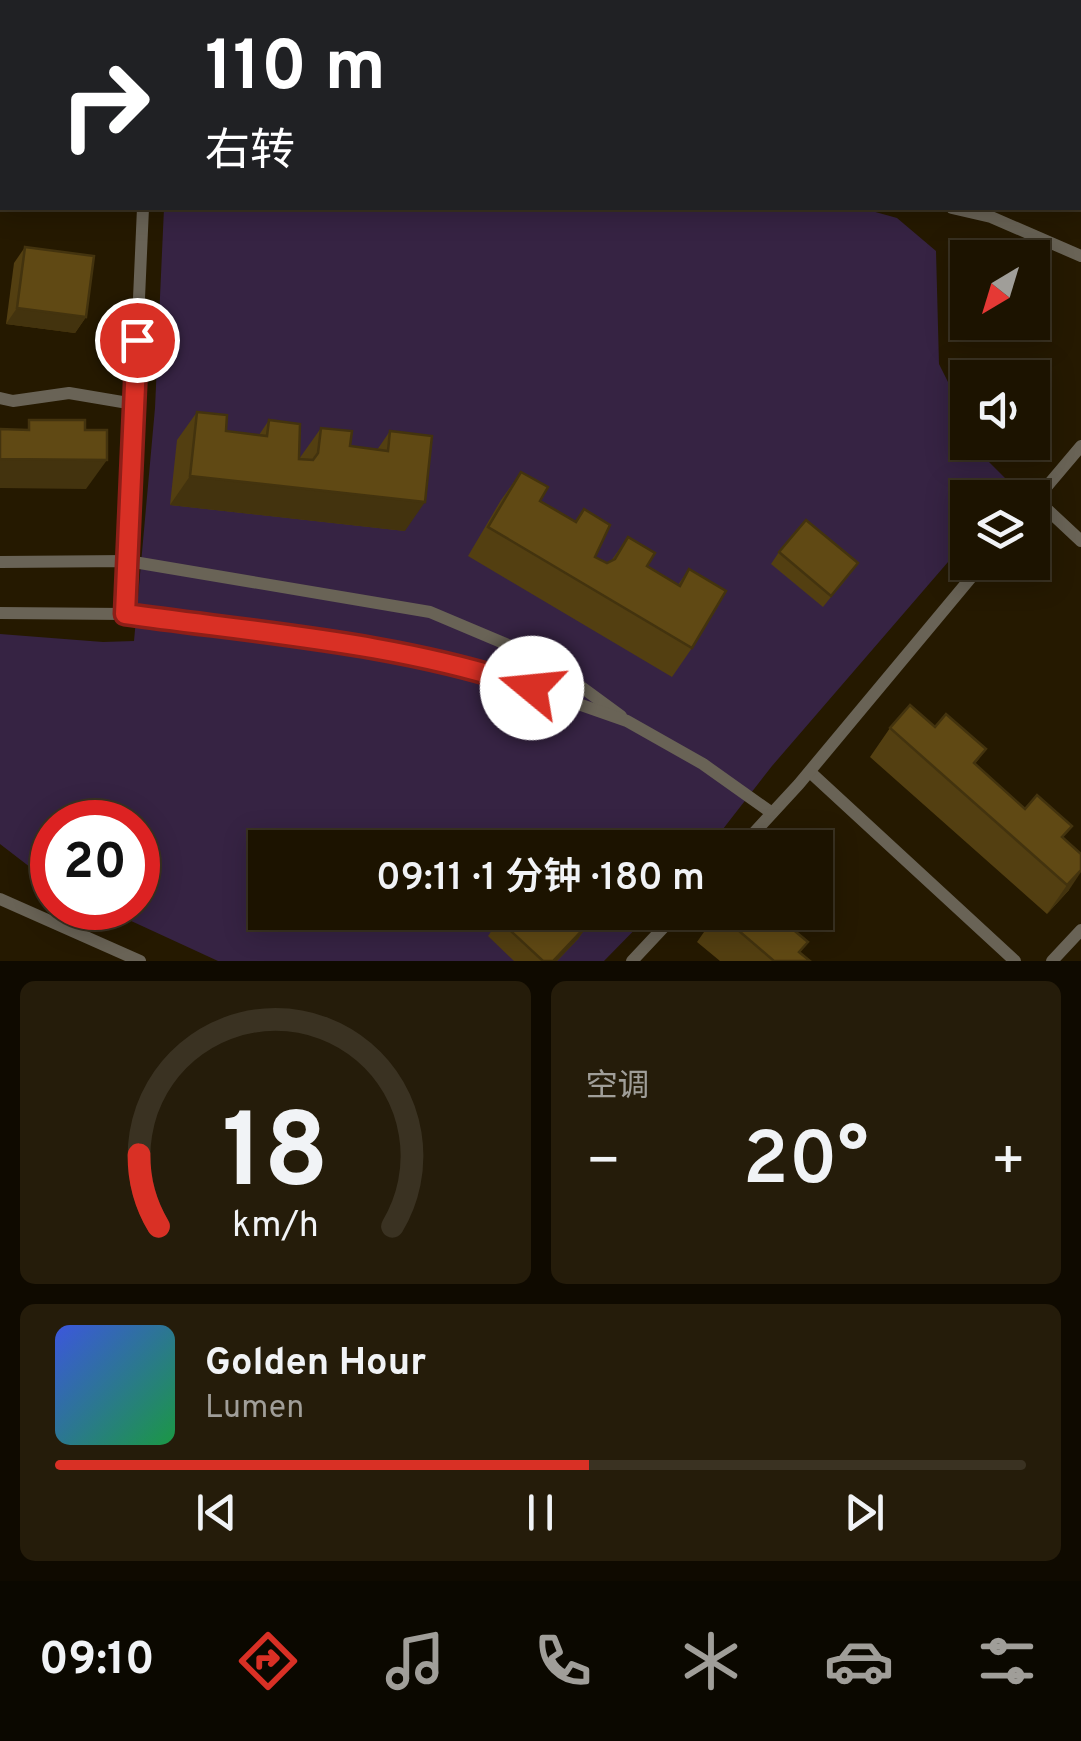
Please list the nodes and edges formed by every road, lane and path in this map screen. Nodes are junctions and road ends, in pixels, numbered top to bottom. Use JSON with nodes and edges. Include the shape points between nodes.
{"nodes":[{"id":1,"x":143,"y":210,"type":"edge"},
{"id":2,"x":960,"y":210,"type":"edge"},
{"id":3,"x":981,"y":210,"type":"edge"},
{"id":4,"x":990,"y":217,"type":"junction"},
{"id":5,"x":1081,"y":256,"type":"edge"},
{"id":6,"x":0,"y":398,"type":"edge"},
{"id":7,"x":134,"y":404,"type":"junction"},
{"id":8,"x":1081,"y":446,"type":"edge"},
{"id":9,"x":1050,"y":482,"type":"edge"},
{"id":10,"x":1050,"y":514,"type":"edge"},
{"id":11,"x":1081,"y":540,"type":"edge"},
{"id":12,"x":128,"y":561,"type":"junction"},
{"id":13,"x":0,"y":562,"type":"edge"},
{"id":14,"x":969,"y":580,"type":"edge"},
{"id":15,"x":0,"y":613,"type":"edge"},
{"id":16,"x":125,"y":614,"type":"junction"},
{"id":17,"x":627,"y":721,"type":"junction"},
{"id":18,"x":810,"y":772,"type":"junction"},
{"id":19,"x":772,"y":813,"type":"junction"},
{"id":20,"x":756,"y":830,"type":"edge"},
{"id":21,"x":0,"y":899,"type":"edge"},
{"id":22,"x":661,"y":930,"type":"edge"},
{"id":23,"x":1081,"y":930,"type":"edge"},
{"id":24,"x":140,"y":961,"type":"edge"},
{"id":25,"x":632,"y":961,"type":"edge"},
{"id":26,"x":1015,"y":961,"type":"edge"},
{"id":27,"x":1052,"y":961,"type":"edge"}],
"edges":[{"from":1,"to":7,"type":"lane"},
{"from":2,"to":4,"type":"lane"},
{"from":3,"to":4,"type":"lane"},
{"from":4,"to":5,"type":"lane"},
{"from":6,"to":7,"type":"lane","via":[[69,393]]},
{"from":7,"to":12,"type":"lane"},
{"from":8,"to":9,"type":"lane"},
{"from":10,"to":11,"type":"lane"},
{"from":12,"to":13,"type":"lane"},
{"from":12,"to":16,"type":"lane"},
{"from":12,"to":17,"type":"lane","via":[[430,612],[546,661]]},
{"from":14,"to":18,"type":"lane"},
{"from":15,"to":16,"type":"lane"},
{"from":16,"to":17,"type":"lane","via":[[420,659],[501,677]]},
{"from":17,"to":19,"type":"lane"},
{"from":18,"to":19,"type":"lane"},
{"from":18,"to":26,"type":"lane"},
{"from":19,"to":20,"type":"lane"},
{"from":21,"to":24,"type":"lane"},
{"from":22,"to":25,"type":"lane"},
{"from":23,"to":27,"type":"lane"}]}
